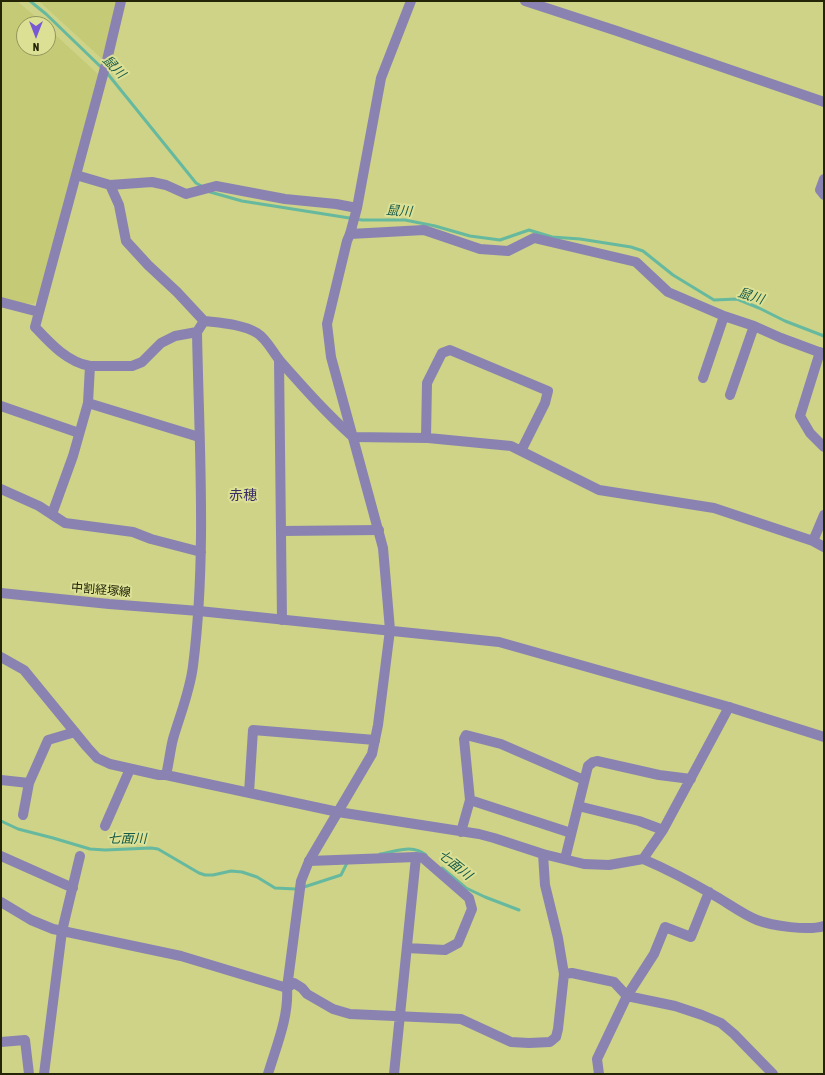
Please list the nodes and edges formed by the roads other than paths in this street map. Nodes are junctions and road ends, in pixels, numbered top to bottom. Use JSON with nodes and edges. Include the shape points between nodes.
{"nodes":[{"id":1,"x":122,"y":1,"type":"edge"},
{"id":2,"x":411,"y":1,"type":"edge"},
{"id":3,"x":525,"y":1,"type":"edge"},
{"id":4,"x":824,"y":102,"type":"edge"},
{"id":5,"x":76,"y":175,"type":"junction"},
{"id":6,"x":824,"y":178,"type":"edge"},
{"id":7,"x":110,"y":186,"type":"junction"},
{"id":8,"x":824,"y":195,"type":"edge"},
{"id":9,"x":356,"y":210,"type":"junction"},
{"id":10,"x":351,"y":230,"type":"junction"},
{"id":11,"x":1,"y":302,"type":"edge"},
{"id":12,"x":39,"y":312,"type":"junction"},
{"id":13,"x":724,"y":316,"type":"junction"},
{"id":14,"x":204,"y":321,"type":"junction"},
{"id":15,"x":754,"y":326,"type":"junction"},
{"id":16,"x":197,"y":332,"type":"junction"},
{"id":17,"x":822,"y":353,"type":"edge"},
{"id":18,"x":279,"y":360,"type":"junction"},
{"id":19,"x":90,"y":366,"type":"junction"},
{"id":20,"x":703,"y":378,"type":"dead end"},
{"id":21,"x":730,"y":395,"type":"dead end"},
{"id":22,"x":88,"y":403,"type":"junction"},
{"id":23,"x":1,"y":406,"type":"edge"},
{"id":24,"x":79,"y":433,"type":"junction"},
{"id":25,"x":199,"y":437,"type":"junction"},
{"id":26,"x":353,"y":437,"type":"junction"},
{"id":27,"x":426,"y":438,"type":"junction"},
{"id":28,"x":824,"y":447,"type":"edge"},
{"id":29,"x":521,"y":451,"type":"junction"},
{"id":30,"x":1,"y":489,"type":"edge"},
{"id":31,"x":52,"y":514,"type":"junction"},
{"id":32,"x":824,"y":515,"type":"edge"},
{"id":33,"x":378,"y":530,"type":"junction"},
{"id":34,"x":282,"y":531,"type":"junction"},
{"id":35,"x":813,"y":541,"type":"junction"},
{"id":36,"x":824,"y":546,"type":"edge"},
{"id":37,"x":201,"y":552,"type":"junction"},
{"id":38,"x":1,"y":593,"type":"edge"},
{"id":39,"x":199,"y":611,"type":"junction"},
{"id":40,"x":282,"y":620,"type":"junction"},
{"id":41,"x":390,"y":630,"type":"junction"},
{"id":42,"x":1,"y":657,"type":"edge"},
{"id":43,"x":730,"y":707,"type":"junction"},
{"id":44,"x":75,"y":732,"type":"junction"},
{"id":45,"x":824,"y":737,"type":"edge"},
{"id":46,"x":375,"y":740,"type":"junction"},
{"id":47,"x":130,"y":769,"type":"junction"},
{"id":48,"x":166,"y":775,"type":"junction"},
{"id":49,"x":691,"y":778,"type":"junction"},
{"id":50,"x":1,"y":780,"type":"edge"},
{"id":51,"x":584,"y":780,"type":"junction"},
{"id":52,"x":29,"y":782,"type":"junction"},
{"id":53,"x":249,"y":793,"type":"junction"},
{"id":54,"x":470,"y":800,"type":"junction"},
{"id":55,"x":578,"y":806,"type":"junction"},
{"id":56,"x":338,"y":812,"type":"junction"},
{"id":57,"x":23,"y":815,"type":"dead end"},
{"id":58,"x":105,"y":826,"type":"dead end"},
{"id":59,"x":663,"y":830,"type":"junction"},
{"id":60,"x":461,"y":832,"type":"junction"},
{"id":61,"x":572,"y":833,"type":"junction"},
{"id":62,"x":543,"y":854,"type":"junction"},
{"id":63,"x":1,"y":856,"type":"edge"},
{"id":64,"x":80,"y":856,"type":"dead end"},
{"id":65,"x":416,"y":857,"type":"junction"},
{"id":66,"x":565,"y":859,"type":"junction"},
{"id":67,"x":644,"y":859,"type":"junction"},
{"id":68,"x":309,"y":861,"type":"junction"},
{"id":69,"x":73,"y":888,"type":"junction"},
{"id":70,"x":709,"y":892,"type":"junction"},
{"id":71,"x":1,"y":902,"type":"edge"},
{"id":72,"x":824,"y":926,"type":"edge"},
{"id":73,"x":62,"y":931,"type":"junction"},
{"id":74,"x":407,"y":948,"type":"junction"},
{"id":75,"x":564,"y":974,"type":"junction"},
{"id":76,"x":287,"y":988,"type":"junction"},
{"id":77,"x":628,"y":996,"type":"junction"},
{"id":78,"x":401,"y":1017,"type":"junction"},
{"id":79,"x":1,"y":1042,"type":"edge"},
{"id":80,"x":29,"y":1074,"type":"edge"},
{"id":81,"x":44,"y":1074,"type":"edge"},
{"id":82,"x":268,"y":1074,"type":"edge"},
{"id":83,"x":394,"y":1074,"type":"edge"},
{"id":84,"x":599,"y":1074,"type":"edge"},
{"id":85,"x":772,"y":1074,"type":"edge"}],
"edges":[{"from":1,"to":5,"type":"street"},
{"from":2,"to":9,"type":"street","via":[[381,78]]},
{"from":3,"to":4,"type":"street"},
{"from":5,"to":7,"type":"street"},
{"from":5,"to":12,"type":"street"},
{"from":6,"to":8,"type":"street","via":[[820,190]]},
{"from":7,"to":9,"type":"street","via":[[152,182],[186,194],[216,186],[285,199],[336,204]]},
{"from":7,"to":14,"type":"street","via":[[119,205],[126,241]]},
{"from":9,"to":10,"type":"street"},
{"from":10,"to":13,"type":"street","via":[[424,230],[480,249],[508,251],[534,238],[636,262],[668,292]]},
{"from":10,"to":26,"type":"street","via":[[327,324],[331,357]]},
{"from":11,"to":12,"type":"street"},
{"from":12,"to":19,"type":"street","via":[[35,327],[65,355]]},
{"from":13,"to":15,"type":"street"},
{"from":13,"to":20,"type":"street"},
{"from":14,"to":16,"type":"street"},
{"from":14,"to":18,"type":"street","via":[[256,332]]},
{"from":15,"to":17,"type":"street"},
{"from":15,"to":21,"type":"street"},
{"from":16,"to":19,"type":"street","via":[[175,336],[161,343],[142,362],[132,366]]},
{"from":16,"to":25,"type":"street"},
{"from":17,"to":28,"type":"street","via":[[800,416],[810,433]]},
{"from":18,"to":26,"type":"street"},
{"from":18,"to":34,"type":"street"},
{"from":19,"to":22,"type":"street"},
{"from":22,"to":24,"type":"street"},
{"from":22,"to":25,"type":"street"},
{"from":23,"to":24,"type":"street"},
{"from":24,"to":31,"type":"street"},
{"from":25,"to":37,"type":"street"},
{"from":26,"to":27,"type":"street"},
{"from":26,"to":33,"type":"street"},
{"from":27,"to":29,"type":"street","via":[[510,446]]},
{"from":27,"to":29,"type":"street","via":[[427,383],[442,353],[450,350],[548,391],[546,403]]},
{"from":29,"to":35,"type":"street","via":[[599,490],[714,508]]},
{"from":30,"to":31,"type":"street"},
{"from":31,"to":37,"type":"street","via":[[65,523],[133,532]]},
{"from":32,"to":35,"type":"street"},
{"from":33,"to":34,"type":"street"},
{"from":33,"to":41,"type":"street","via":[[383,548]]},
{"from":34,"to":40,"type":"street"},
{"from":35,"to":36,"type":"street"},
{"from":37,"to":39,"type":"street"},
{"from":38,"to":39,"type":"street","name":"中割経塚線"},
{"from":39,"to":40,"type":"street","name":"中割経塚線"},
{"from":39,"to":48,"type":"street","via":[[189,689],[173,740]]},
{"from":40,"to":41,"type":"street","name":"中割経塚線"},
{"from":41,"to":43,"type":"street","name":"中割経塚線","via":[[499,642]]},
{"from":41,"to":46,"type":"street"},
{"from":42,"to":44,"type":"street","via":[[24,670]]},
{"from":43,"to":45,"type":"street","name":"中割経塚線"},
{"from":43,"to":49,"type":"street"},
{"from":44,"to":47,"type":"street","via":[[97,758]]},
{"from":44,"to":52,"type":"street","via":[[48,740]]},
{"from":46,"to":53,"type":"street","via":[[253,730]]},
{"from":46,"to":56,"type":"street","via":[[372,754]]},
{"from":47,"to":48,"type":"street"},
{"from":47,"to":58,"type":"street"},
{"from":48,"to":53,"type":"street"},
{"from":49,"to":51,"type":"street","via":[[659,775],[597,761],[588,766]]},
{"from":49,"to":59,"type":"street"},
{"from":50,"to":52,"type":"street"},
{"from":51,"to":54,"type":"street","via":[[501,744],[466,735],[464,739]]},
{"from":51,"to":55,"type":"street"},
{"from":52,"to":57,"type":"street"},
{"from":53,"to":56,"type":"street"},
{"from":54,"to":60,"type":"street"},
{"from":54,"to":61,"type":"street"},
{"from":55,"to":59,"type":"street","via":[[639,821]]},
{"from":55,"to":61,"type":"street"},
{"from":56,"to":60,"type":"street"},
{"from":56,"to":68,"type":"street"},
{"from":59,"to":67,"type":"street"},
{"from":60,"to":62,"type":"street","via":[[494,838]]},
{"from":61,"to":66,"type":"street"},
{"from":62,"to":66,"type":"street"},
{"from":62,"to":75,"type":"street","via":[[545,885]]},
{"from":63,"to":69,"type":"street"},
{"from":64,"to":69,"type":"street"},
{"from":65,"to":68,"type":"street"},
{"from":65,"to":74,"type":"street"},
{"from":65,"to":74,"type":"street","via":[[424,858],[469,898],[472,909],[458,943],[445,950]]},
{"from":66,"to":67,"type":"street","via":[[584,864],[609,865]]},
{"from":67,"to":70,"type":"street"},
{"from":68,"to":76,"type":"street","via":[[301,881]]},
{"from":69,"to":73,"type":"street"},
{"from":70,"to":72,"type":"street","via":[[757,920],[802,928]]},
{"from":70,"to":77,"type":"street","via":[[691,937],[665,927],[654,954]]},
{"from":71,"to":73,"type":"street","via":[[31,920]]},
{"from":73,"to":76,"type":"street","via":[[180,956]]},
{"from":73,"to":81,"type":"street"},
{"from":74,"to":78,"type":"street"},
{"from":75,"to":77,"type":"street","via":[[572,973],[614,982]]},
{"from":75,"to":78,"type":"street","via":[[558,1029],[556,1037],[550,1042],[511,1042],[461,1020]]},
{"from":76,"to":78,"type":"street","via":[[294,983],[307,994],[340,1012]]},
{"from":76,"to":82,"type":"street","via":[[288,999]]},
{"from":77,"to":84,"type":"street","via":[[597,1060]]},
{"from":77,"to":85,"type":"street","via":[[675,1006],[721,1022]]},
{"from":78,"to":83,"type":"street"},
{"from":79,"to":80,"type":"street","via":[[25,1040]]}]}
